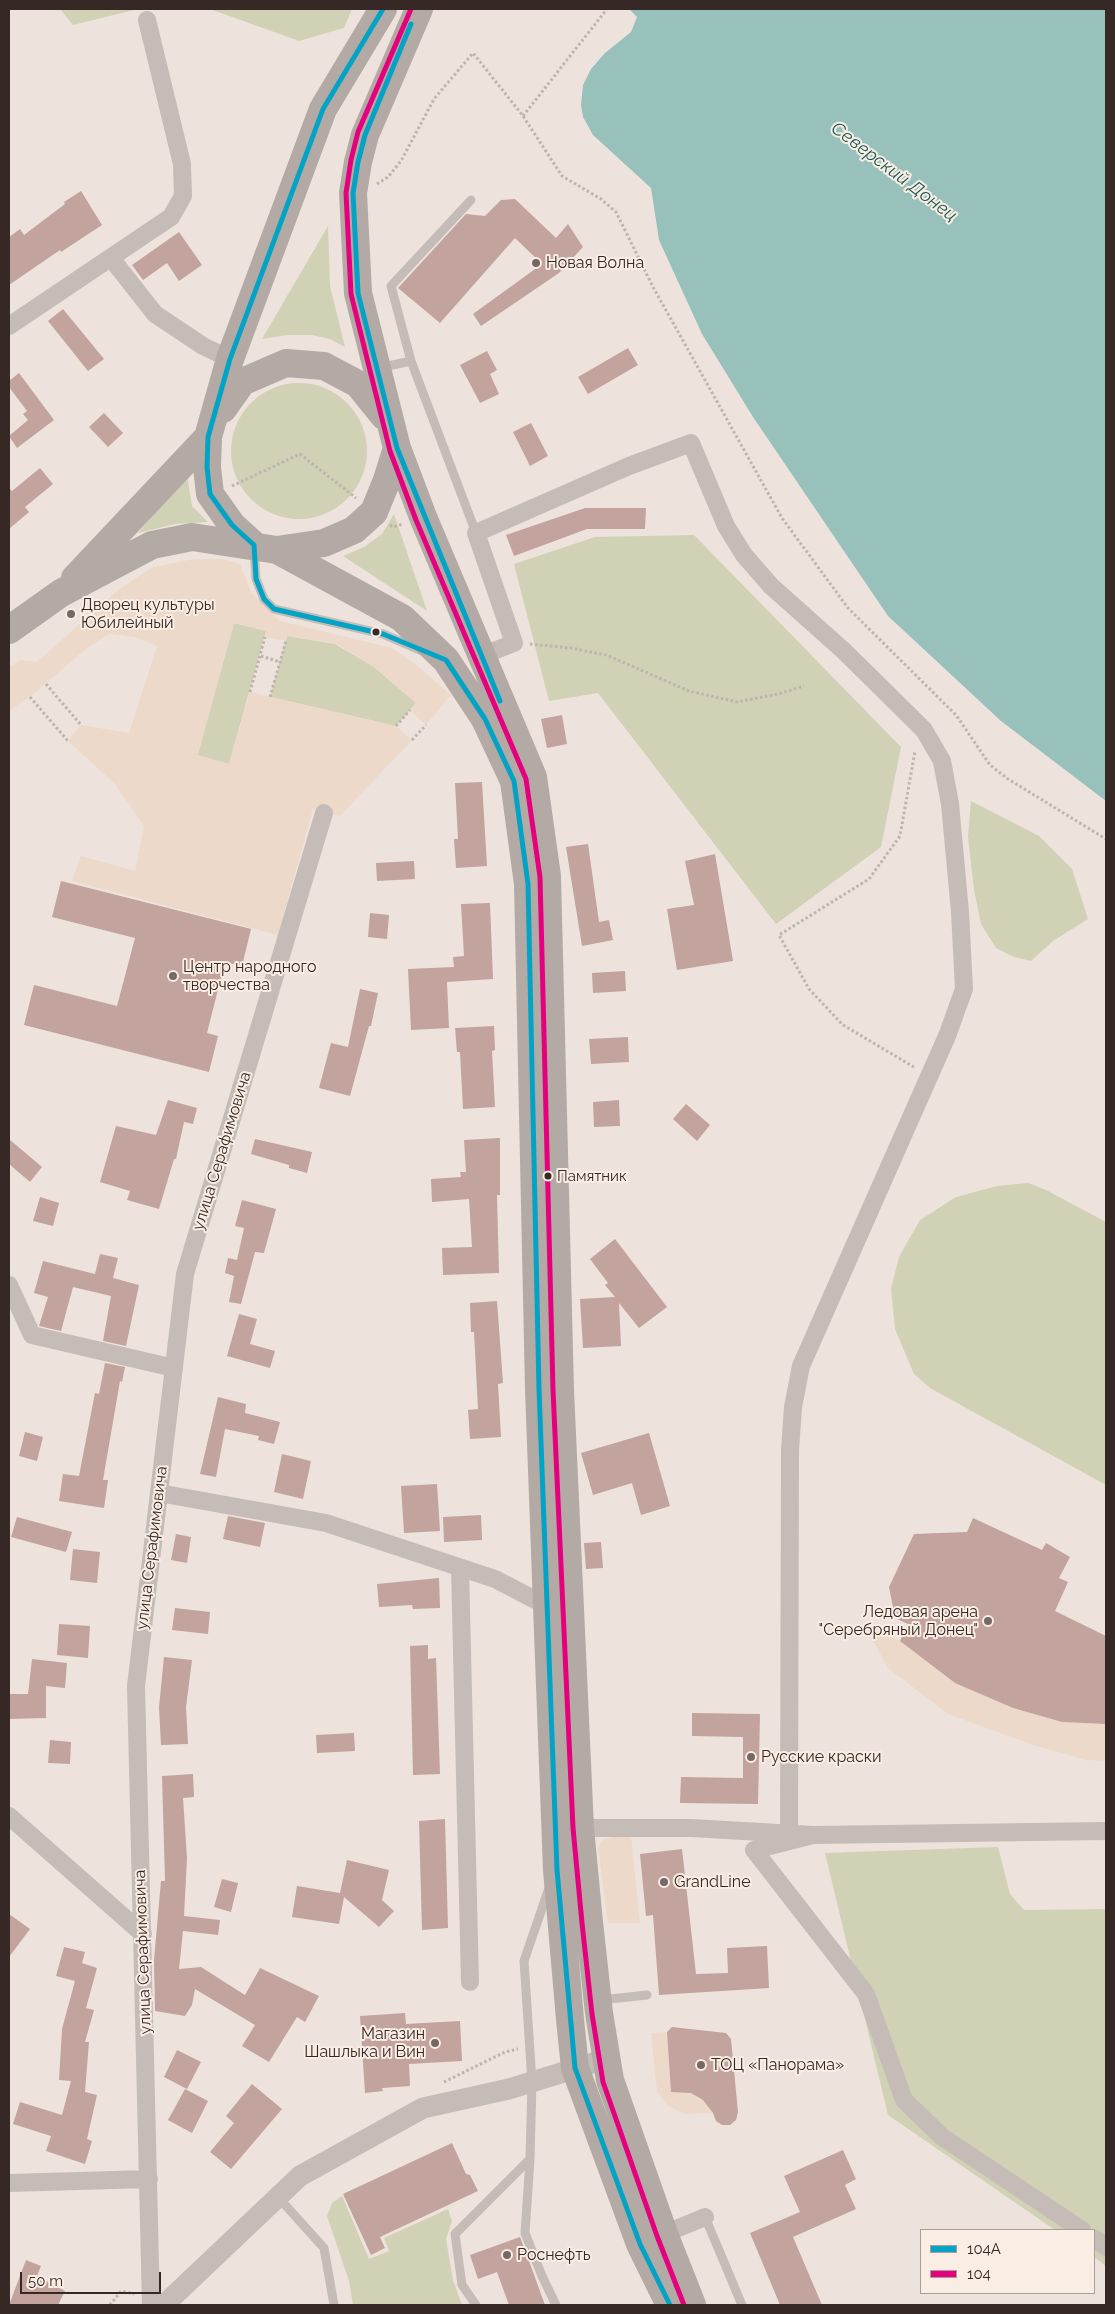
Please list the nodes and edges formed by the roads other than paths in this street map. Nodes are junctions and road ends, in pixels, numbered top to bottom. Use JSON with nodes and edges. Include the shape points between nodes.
{"nodes":[{"id":1,"x":382,"y":10,"type":"edge"},
{"id":2,"x":414,"y":17,"type":"edge"},
{"id":3,"x":147,"y":20,"type":"dead end"},
{"id":4,"x":471,"y":200,"type":"dead end"},
{"id":5,"x":111,"y":258,"type":"junction"},
{"id":6,"x":9,"y":326,"type":"edge"},
{"id":7,"x":230,"y":358,"type":"junction"},
{"id":8,"x":411,"y":361,"type":"junction"},
{"id":9,"x":286,"y":363,"type":"junction"},
{"id":10,"x":376,"y":369,"type":"junction"},
{"id":11,"x":211,"y":429,"type":"junction"},
{"id":12,"x":393,"y":436,"type":"junction"},
{"id":13,"x":476,"y":533,"type":"junction"},
{"id":14,"x":266,"y":547,"type":"junction"},
{"id":15,"x":61,"y":593,"type":"junction"},
{"id":16,"x":9,"y":630,"type":"edge"},
{"id":17,"x":481,"y":656,"type":"junction"},
{"id":18,"x":446,"y":660,"type":"junction"},
{"id":19,"x":324,"y":813,"type":"dead end"},
{"id":20,"x":9,"y":1285,"type":"edge"},
{"id":21,"x":174,"y":1368,"type":"junction"},
{"id":22,"x":159,"y":1493,"type":"junction"},
{"id":23,"x":460,"y":1568,"type":"junction"},
{"id":24,"x":546,"y":1606,"type":"junction"},
{"id":25,"x":9,"y":1816,"type":"edge"},
{"id":26,"x":568,"y":1828,"type":"junction"},
{"id":27,"x":1106,"y":1831,"type":"edge"},
{"id":28,"x":789,"y":1834,"type":"junction"},
{"id":29,"x":813,"y":1836,"type":"junction"},
{"id":30,"x":557,"y":1870,"type":"junction"},
{"id":31,"x":143,"y":1934,"type":"junction"},
{"id":32,"x":470,"y":1982,"type":"dead end"},
{"id":33,"x":647,"y":1995,"type":"dead end"},
{"id":34,"x":597,"y":2000,"type":"junction"},
{"id":35,"x":606,"y":2059,"type":"junction"},
{"id":36,"x":575,"y":2068,"type":"junction"},
{"id":37,"x":532,"y":2082,"type":"junction"},
{"id":38,"x":530,"y":2159,"type":"junction"},
{"id":39,"x":150,"y":2179,"type":"junction"},
{"id":40,"x":9,"y":2183,"type":"edge"},
{"id":41,"x":278,"y":2197,"type":"junction"},
{"id":42,"x":704,"y":2218,"type":"joint"},
{"id":43,"x":1080,"y":2229,"type":"edge"},
{"id":44,"x":664,"y":2234,"type":"junction"},
{"id":45,"x":1095,"y":2239,"type":"edge"},
{"id":46,"x":1106,"y":2247,"type":"edge"},
{"id":47,"x":152,"y":2305,"type":"edge"},
{"id":48,"x":164,"y":2305,"type":"edge"},
{"id":49,"x":334,"y":2305,"type":"edge"},
{"id":50,"x":476,"y":2305,"type":"edge"},
{"id":51,"x":556,"y":2305,"type":"edge"},
{"id":52,"x":670,"y":2305,"type":"edge"},
{"id":53,"x":692,"y":2305,"type":"edge"},
{"id":54,"x":742,"y":2305,"type":"edge"}],
"edges":[{"from":1,"to":7,"type":"main road","via":[[322,109]]},
{"from":2,"to":10,"type":"main road","via":[[365,135],[353,193],[358,293]]},
{"from":3,"to":5,"type":"street","via":[[182,164],[183,196],[171,217]]},
{"from":4,"to":8,"type":"lane","via":[[391,286]]},
{"from":5,"to":6,"type":"street"},
{"from":5,"to":7,"type":"street","via":[[155,314],[203,346]]},
{"from":7,"to":9,"type":"main road"},
{"from":7,"to":11,"type":"main road"},
{"from":8,"to":10,"type":"lane"},
{"from":8,"to":13,"type":"lane"},
{"from":9,"to":11,"type":"main road","via":[[242,382]]},
{"from":9,"to":12,"type":"main road","via":[[324,366],[358,384]]},
{"from":10,"to":12,"type":"main road"},
{"from":11,"to":14,"type":"main road","via":[[207,467],[226,488],[232,525]]},
{"from":11,"to":15,"type":"main road"},
{"from":12,"to":14,"type":"main road","via":[[387,480],[361,502],[354,530],[324,543]]},
{"from":12,"to":17,"type":"main road"},
{"from":13,"to":17,"type":"street","via":[[514,643]]},
{"from":13,"to":28,"type":"street","via":[[691,443],[726,526],[744,555],[771,586],[844,651],[924,730],[942,761],[950,804],[964,989],[947,1036],[801,1366],[793,1407],[790,1460]]},
{"from":14,"to":15,"type":"main road","via":[[192,536],[152,546]]},
{"from":14,"to":18,"type":"main road","via":[[402,618]]},
{"from":14,"to":18,"type":"lane","via":[[256,579],[264,599],[274,609],[382,634]]},
{"from":15,"to":16,"type":"main road"},
{"from":17,"to":26,"type":"main road","via":[[533,777],[547,876]]},
{"from":18,"to":24,"type":"main road","via":[[485,719],[514,781],[528,884]]},
{"from":19,"to":21,"type":"street","name":"улица Серафимовича","via":[[185,1274]]},
{"from":20,"to":21,"type":"street","via":[[32,1336]]},
{"from":21,"to":22,"type":"street","name":"улица Серафимовича"},
{"from":22,"to":23,"type":"street","via":[[326,1523]]},
{"from":22,"to":31,"type":"street","name":"улица Серафимовича","via":[[136,1686]]},
{"from":23,"to":24,"type":"street","via":[[495,1579]]},
{"from":23,"to":32,"type":"street"},
{"from":24,"to":26,"type":"main road"},
{"from":25,"to":31,"type":"street"},
{"from":26,"to":28,"type":"street","via":[[691,1828]]},
{"from":26,"to":30,"type":"main road"},
{"from":26,"to":34,"type":"main road"},
{"from":27,"to":29,"type":"street"},
{"from":28,"to":29,"type":"street"},
{"from":29,"to":43,"type":"street","via":[[754,1850],[866,1994],[904,2100],[941,2136]]},
{"from":30,"to":36,"type":"main road"},
{"from":30,"to":37,"type":"lane","via":[[524,1961]]},
{"from":31,"to":39,"type":"street","name":"улица Серафимовича"},
{"from":33,"to":34,"type":"lane"},
{"from":34,"to":35,"type":"main road"},
{"from":35,"to":36,"type":"street"},
{"from":35,"to":44,"type":"main road","via":[[610,2080]]},
{"from":36,"to":37,"type":"street"},
{"from":36,"to":52,"type":"main road","via":[[640,2244]]},
{"from":37,"to":38,"type":"lane"},
{"from":37,"to":41,"type":"street","via":[[423,2108],[300,2176]]},
{"from":38,"to":50,"type":"lane","via":[[455,2234],[462,2284]]},
{"from":38,"to":51,"type":"lane","via":[[525,2233]]},
{"from":39,"to":40,"type":"street"},
{"from":39,"to":47,"type":"street","name":"улица Серафимовича"},
{"from":41,"to":48,"type":"street"},
{"from":41,"to":49,"type":"lane","via":[[324,2248]]},
{"from":42,"to":44,"type":"street"},
{"from":42,"to":54,"type":"lane"},
{"from":44,"to":53,"type":"main road"},
{"from":45,"to":46,"type":"street"}]}
